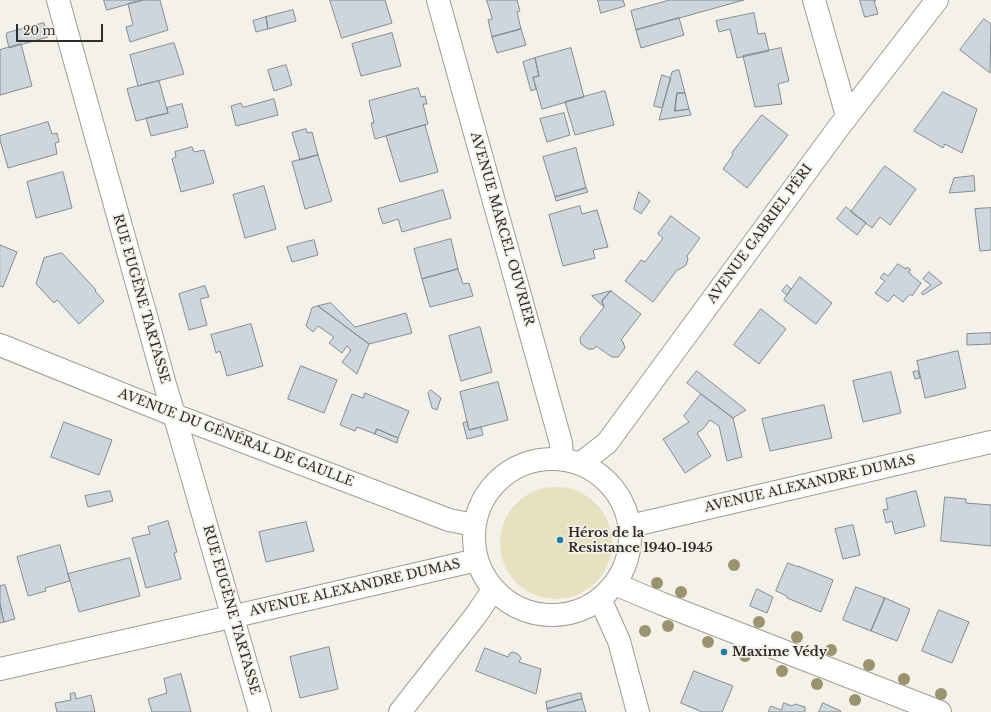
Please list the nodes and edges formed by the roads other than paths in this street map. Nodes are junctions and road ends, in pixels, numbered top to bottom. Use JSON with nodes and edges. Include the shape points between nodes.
{"nodes":[{"id":1,"x":58,"y":0,"type":"edge"},
{"id":2,"x":438,"y":0,"type":"edge"},
{"id":3,"x":814,"y":0,"type":"edge"},
{"id":4,"x":937,"y":0,"type":"edge"},
{"id":5,"x":847,"y":116,"type":"junction"},
{"id":6,"x":0,"y":345,"type":"edge"},
{"id":7,"x":174,"y":415,"type":"junction"},
{"id":8,"x":991,"y":442,"type":"edge"},
{"id":9,"x":571,"y":461,"type":"junction"},
{"id":10,"x":474,"y":525,"type":"junction"},
{"id":11,"x":630,"y":526,"type":"junction"},
{"id":12,"x":476,"y":560,"type":"junction"},
{"id":13,"x":615,"y":584,"type":"junction"},
{"id":14,"x":493,"y":590,"type":"junction"},
{"id":15,"x":600,"y":599,"type":"junction"},
{"id":16,"x":232,"y":617,"type":"junction"},
{"id":17,"x":0,"y":669,"type":"edge"},
{"id":18,"x":260,"y":712,"type":"edge"},
{"id":19,"x":400,"y":712,"type":"edge"},
{"id":20,"x":638,"y":712,"type":"edge"},
{"id":21,"x":940,"y":712,"type":"edge"}],
"edges":[{"from":1,"to":7,"type":"street","name":"RUE EUGÈNE TARTASSE"},
{"from":2,"to":9,"type":"street","name":"AVENUE MARCEL OUVRIER","via":[[561,443]]},
{"from":3,"to":5,"type":"street"},
{"from":4,"to":5,"type":"street","name":"AVENUE GABRIEL PÉRI"},
{"from":5,"to":9,"type":"street","name":"AVENUE GABRIEL PÉRI","via":[[607,443]]},
{"from":6,"to":7,"type":"street","name":"AVENUE DU GÉNÉRAL DE GAULLE"},
{"from":7,"to":10,"type":"street","name":"AVENUE DU GÉNÉRAL DE GAULLE","via":[[450,520]]},
{"from":7,"to":16,"type":"street","name":"RUE EUGÈNE TARTASSE"},
{"from":8,"to":11,"type":"street","name":"AVENUE ALEXANDRE DUMAS"},
{"from":9,"to":10,"type":"street","via":[[538,459],[515,467],[496,482],[481,501]]},
{"from":9,"to":11,"type":"street","via":[[599,474],[614,488],[624,506]]},
{"from":10,"to":12,"type":"street","via":[[473,543]]},
{"from":11,"to":13,"type":"street","via":[[629,553],[624,570]]},
{"from":12,"to":14,"type":"street"},
{"from":12,"to":16,"type":"street","name":"AVENUE ALEXANDRE DUMAS"},
{"from":13,"to":15,"type":"street"},
{"from":13,"to":21,"type":"street"},
{"from":14,"to":15,"type":"street","via":[[509,603],[531,613],[555,616],[579,611]]},
{"from":14,"to":19,"type":"street"},
{"from":15,"to":20,"type":"street","via":[[619,641]]},
{"from":16,"to":17,"type":"street","name":"AVENUE ALEXANDRE DUMAS"},
{"from":16,"to":18,"type":"street","name":"RUE EUGÈNE TARTASSE"}]}
